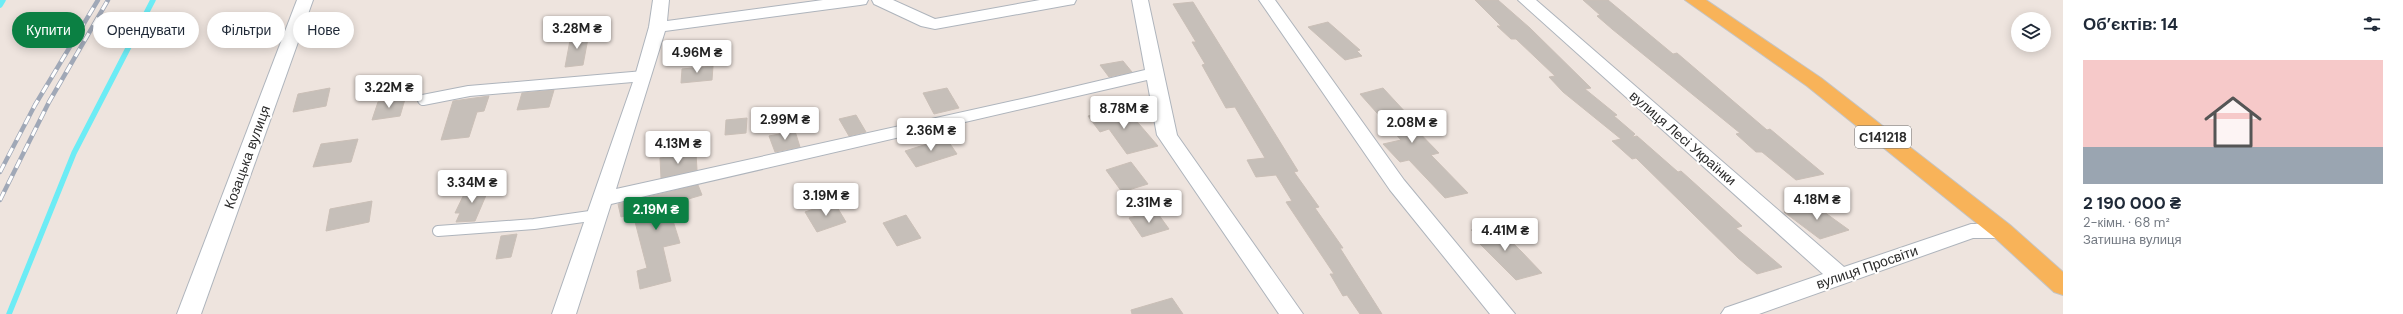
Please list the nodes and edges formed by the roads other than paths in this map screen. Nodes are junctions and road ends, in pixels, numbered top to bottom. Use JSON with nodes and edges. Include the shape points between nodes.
{"nodes":[{"id":1,"x":306,"y":0,"type":"edge"},
{"id":2,"x":661,"y":0,"type":"edge"},
{"id":3,"x":860,"y":0,"type":"edge"},
{"id":4,"x":880,"y":0,"type":"edge"},
{"id":5,"x":1068,"y":0,"type":"edge"},
{"id":6,"x":1140,"y":0,"type":"edge"},
{"id":7,"x":1266,"y":0,"type":"edge"},
{"id":8,"x":1526,"y":0,"type":"edge"},
{"id":9,"x":1694,"y":0,"type":"edge"},
{"id":10,"x":658,"y":27,"type":"junction"},
{"id":11,"x":1153,"y":73,"type":"junction"},
{"id":12,"x":644,"y":76,"type":"junction"},
{"id":13,"x":423,"y":100,"type":"dead end"},
{"id":14,"x":600,"y":207,"type":"junction"},
{"id":15,"x":438,"y":231,"type":"dead end"},
{"id":16,"x":2002,"y":231,"type":"junction"},
{"id":17,"x":1840,"y":276,"type":"junction"},
{"id":18,"x":2063,"y":286,"type":"edge"},
{"id":19,"x":189,"y":314,"type":"edge"},
{"id":20,"x":564,"y":314,"type":"edge"},
{"id":21,"x":1291,"y":314,"type":"edge"},
{"id":22,"x":1503,"y":314,"type":"edge"},
{"id":23,"x":1733,"y":314,"type":"edge"}],
"edges":[{"from":1,"to":19,"type":"street","name":"Козацька вулиця"},
{"from":2,"to":10,"type":"street"},
{"from":3,"to":10,"type":"street"},
{"from":4,"to":5,"type":"street","via":[[935,24]]},
{"from":6,"to":11,"type":"street"},
{"from":7,"to":22,"type":"street","via":[[1397,185]]},
{"from":8,"to":17,"type":"street","name":"вулиця Лесі Українки"},
{"from":9,"to":16,"type":"main road","number":"С141218","via":[[1814,82]]},
{"from":10,"to":12,"type":"street"},
{"from":11,"to":14,"type":"street"},
{"from":11,"to":21,"type":"street","via":[[1167,135]]},
{"from":12,"to":13,"type":"lane","via":[[469,91]]},
{"from":12,"to":14,"type":"street"},
{"from":14,"to":15,"type":"lane","via":[[534,224]]},
{"from":14,"to":20,"type":"street"},
{"from":16,"to":17,"type":"street","name":"вулиця Просвіти","via":[[1971,231]]},
{"from":16,"to":18,"type":"main road","number":"С141218"},
{"from":17,"to":23,"type":"street","name":"вулиця Просвіти"}]}
